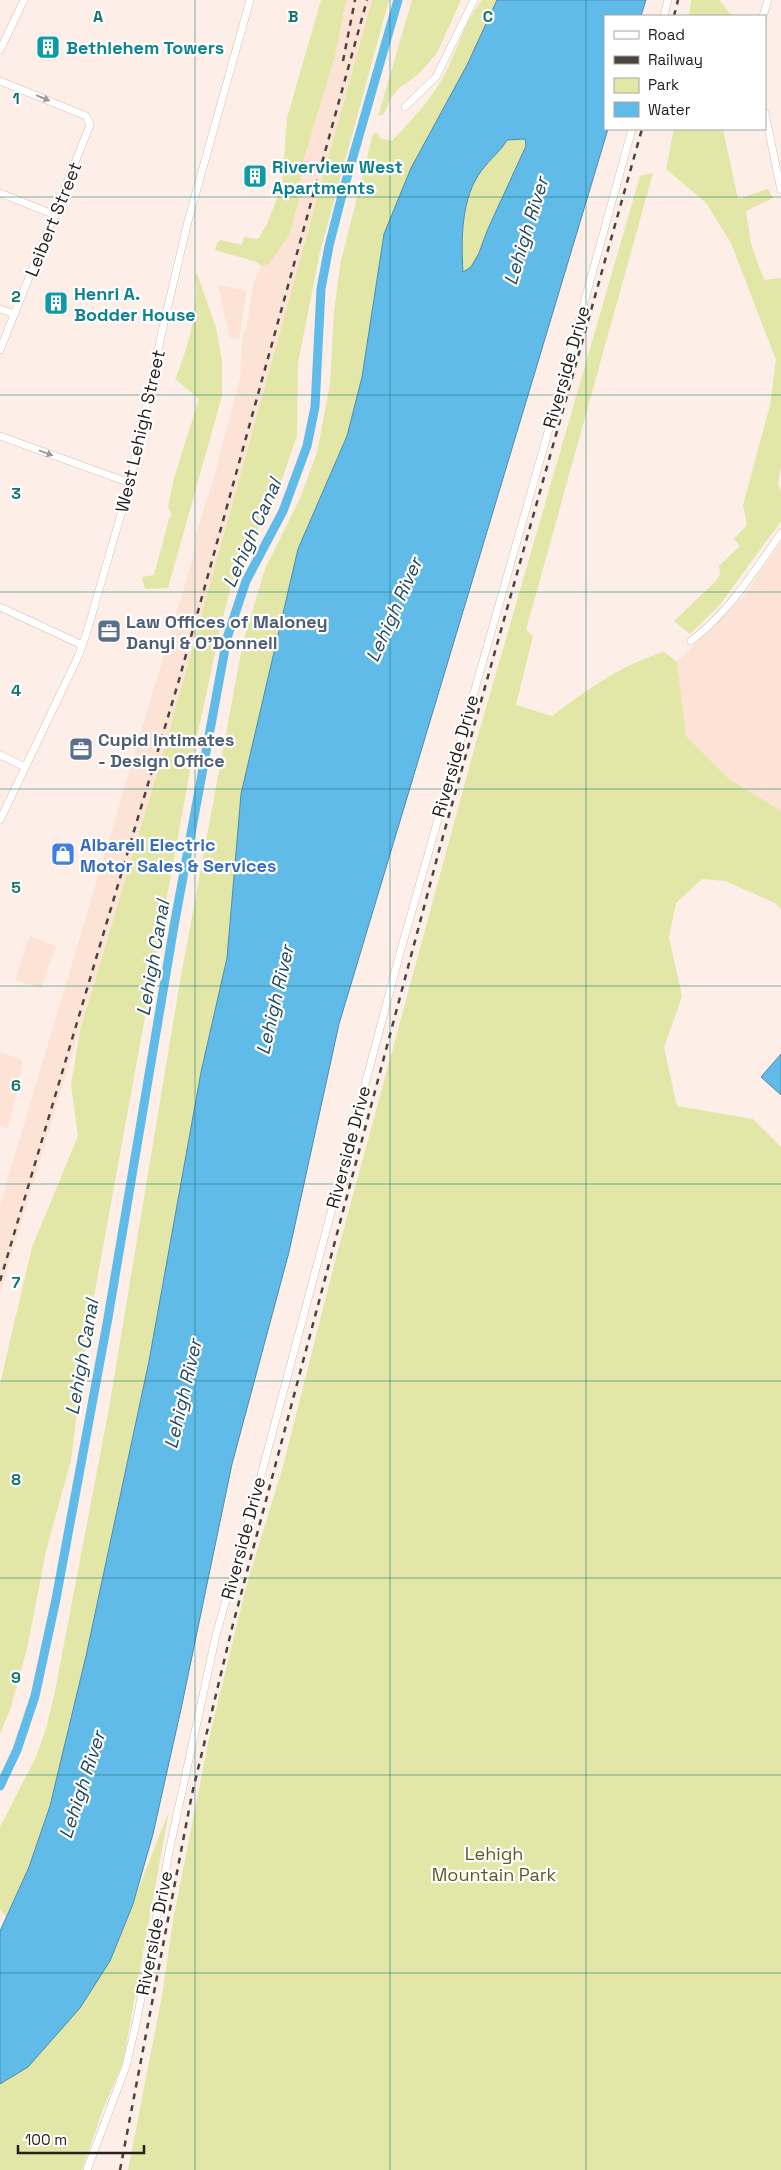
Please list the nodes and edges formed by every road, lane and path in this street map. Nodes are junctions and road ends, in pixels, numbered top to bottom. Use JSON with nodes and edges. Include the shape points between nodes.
{"nodes":[{"id":1,"x":23,"y":0,"type":"edge"},
{"id":2,"x":250,"y":0,"type":"edge"},
{"id":3,"x":474,"y":0,"type":"edge"},
{"id":4,"x":668,"y":0,"type":"edge"},
{"id":5,"x":768,"y":0,"type":"edge"},
{"id":6,"x":664,"y":15,"type":"edge"},
{"id":7,"x":763,"y":15,"type":"edge"},
{"id":8,"x":0,"y":50,"type":"edge"},
{"id":9,"x":0,"y":80,"type":"edge"},
{"id":10,"x":405,"y":107,"type":"dead end"},
{"id":11,"x":766,"y":118,"type":"edge"},
{"id":12,"x":632,"y":130,"type":"edge"},
{"id":13,"x":781,"y":190,"type":"edge"},
{"id":14,"x":0,"y":193,"type":"edge"},
{"id":15,"x":55,"y":215,"type":"junction"},
{"id":16,"x":0,"y":309,"type":"edge"},
{"id":17,"x":14,"y":314,"type":"junction"},
{"id":18,"x":0,"y":350,"type":"edge"},
{"id":19,"x":0,"y":436,"type":"edge"},
{"id":20,"x":130,"y":483,"type":"junction"},
{"id":21,"x":781,"y":533,"type":"edge"},
{"id":22,"x":0,"y":607,"type":"edge"},
{"id":23,"x":691,"y":641,"type":"dead end"},
{"id":24,"x":82,"y":645,"type":"junction"},
{"id":25,"x":0,"y":755,"type":"edge"},
{"id":26,"x":25,"y":767,"type":"junction"},
{"id":27,"x":0,"y":820,"type":"edge"},
{"id":28,"x":87,"y":2170,"type":"edge"}],
"edges":[{"from":1,"to":8,"type":"street"},
{"from":2,"to":20,"type":"street","name":"West Lehigh Street","via":[[188,221]]},
{"from":3,"to":10,"type":"street","via":[[436,77]]},
{"from":4,"to":6,"type":"street"},
{"from":5,"to":7,"type":"street"},
{"from":9,"to":15,"type":"street","name":"Leibert Street","one_way":true,"via":[[86,116],[89,129]]},
{"from":11,"to":13,"type":"street"},
{"from":12,"to":28,"type":"street","name":"Riverside Drive","via":[[400,952],[216,1635],[134,2033],[126,2066]]},
{"from":14,"to":15,"type":"street"},
{"from":15,"to":17,"type":"street","name":"Leibert Street"},
{"from":16,"to":17,"type":"street"},
{"from":17,"to":18,"type":"street","name":"Leibert Street"},
{"from":19,"to":20,"type":"street","one_way":true},
{"from":20,"to":24,"type":"street","name":"West Lehigh Street"},
{"from":21,"to":23,"type":"street","via":[[739,594]]},
{"from":22,"to":24,"type":"street"},
{"from":24,"to":26,"type":"street","name":"West Lehigh Street"},
{"from":25,"to":26,"type":"street"},
{"from":26,"to":27,"type":"street","name":"West Lehigh Street"}]}
